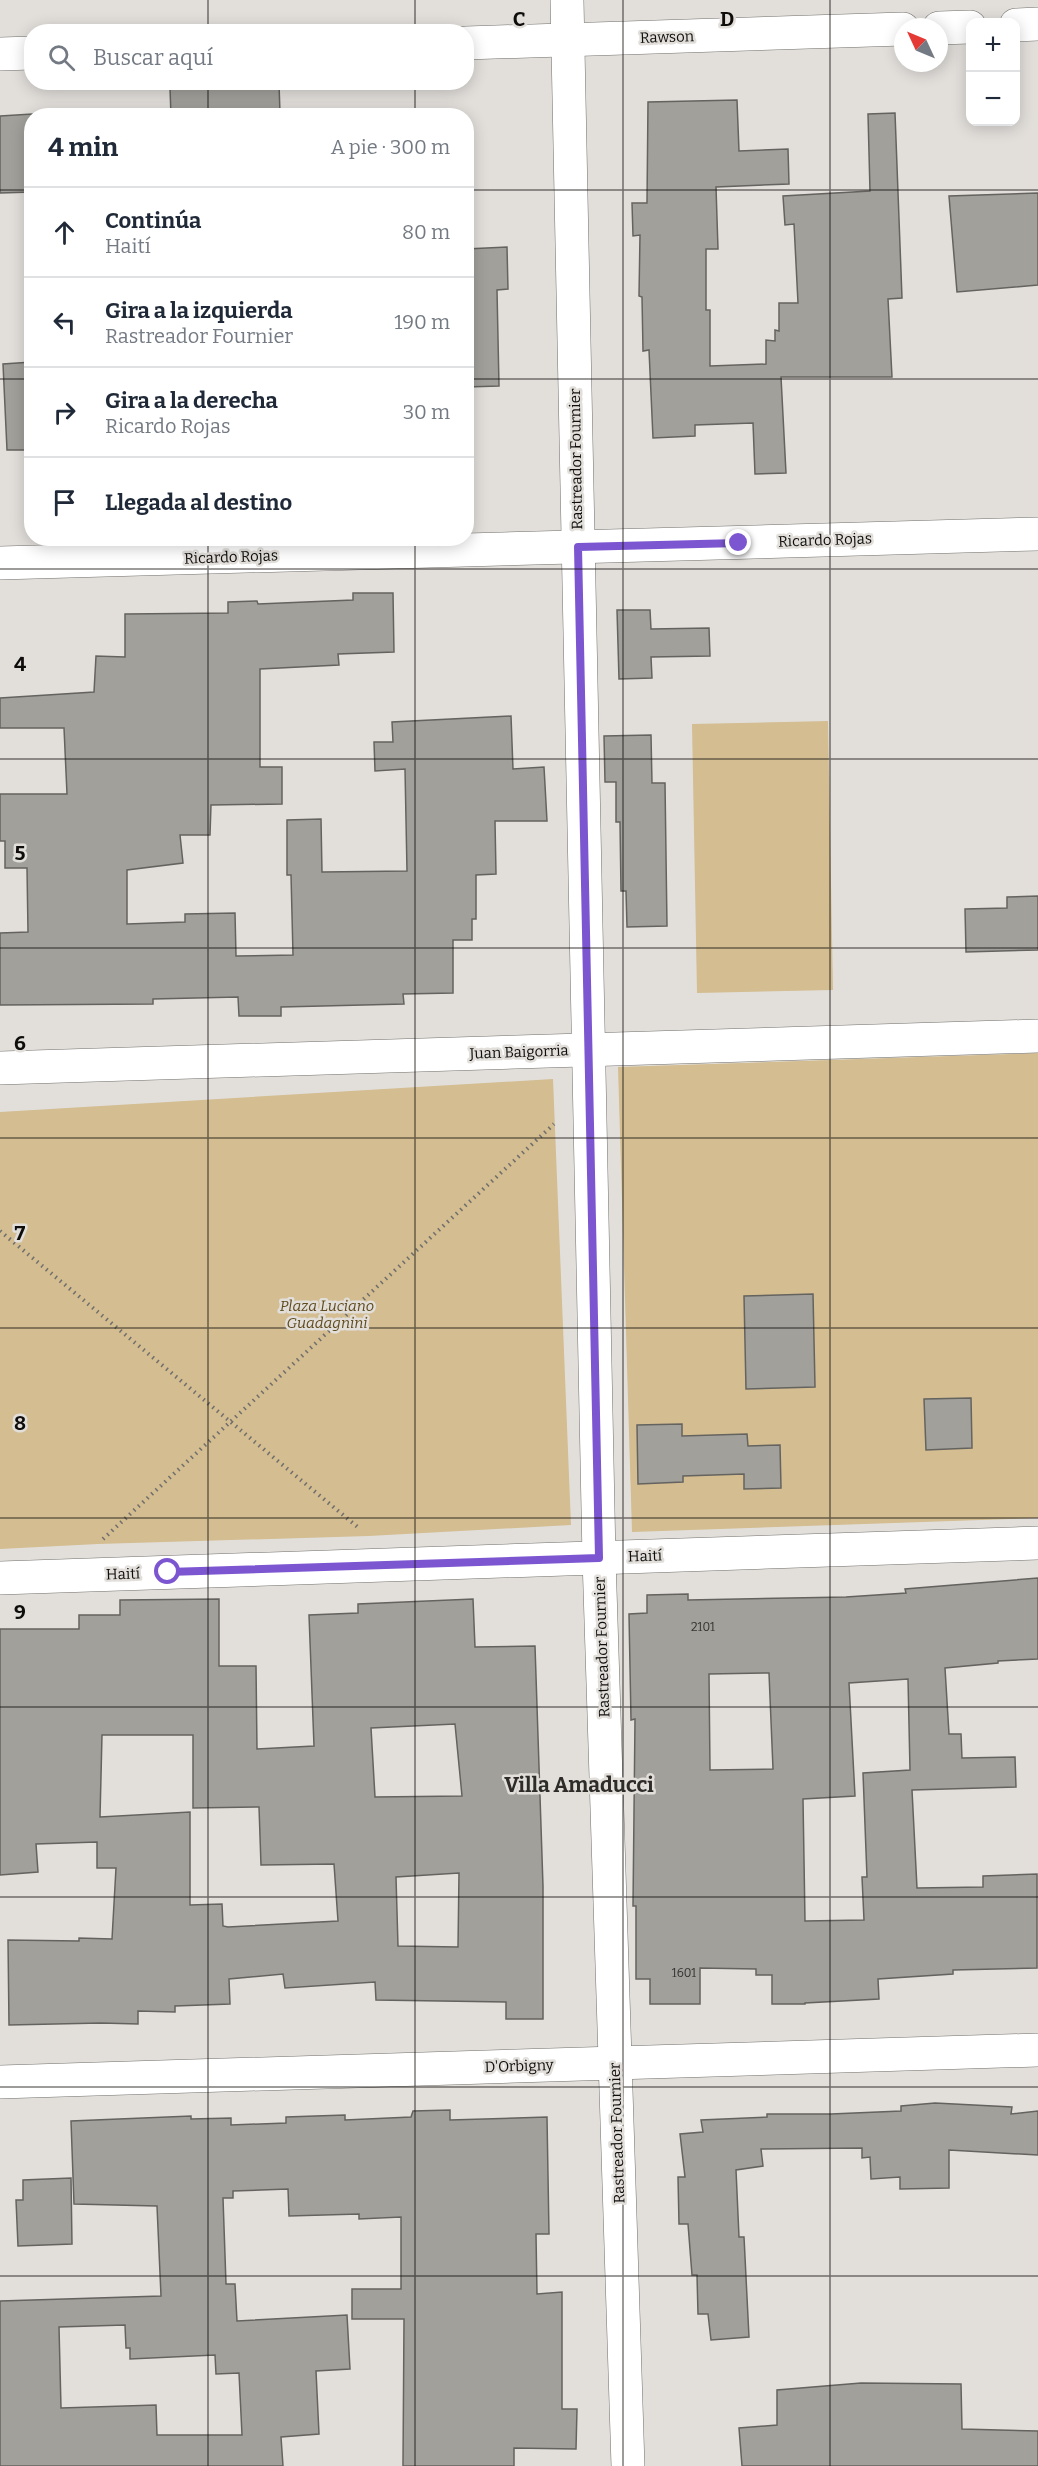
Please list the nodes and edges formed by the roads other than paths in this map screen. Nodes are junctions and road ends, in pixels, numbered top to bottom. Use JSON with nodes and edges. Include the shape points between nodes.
{"nodes":[{"id":1,"x":567,"y":0,"type":"edge"},
{"id":2,"x":1038,"y":24,"type":"edge"},
{"id":3,"x":1020,"y":25,"type":"edge"},
{"id":4,"x":966,"y":27,"type":"edge"},
{"id":5,"x":948,"y":28,"type":"edge"},
{"id":6,"x":894,"y":29,"type":"edge"},
{"id":7,"x":567,"y":40,"type":"junction"},
{"id":8,"x":474,"y":43,"type":"edge"},
{"id":9,"x":24,"y":53,"type":"edge"},
{"id":10,"x":0,"y":54,"type":"edge"},
{"id":11,"x":1038,"y":534,"type":"edge"},
{"id":12,"x":578,"y":547,"type":"junction"},
{"id":13,"x":0,"y":563,"type":"edge"},
{"id":14,"x":1038,"y":1036,"type":"edge"},
{"id":15,"x":588,"y":1050,"type":"junction"},
{"id":16,"x":0,"y":1068,"type":"edge"},
{"id":17,"x":1038,"y":1543,"type":"edge"},
{"id":18,"x":599,"y":1558,"type":"junction"},
{"id":19,"x":0,"y":1578,"type":"edge"},
{"id":20,"x":1038,"y":2050,"type":"edge"},
{"id":21,"x":615,"y":2063,"type":"junction"},
{"id":22,"x":0,"y":2082,"type":"edge"},
{"id":23,"x":628,"y":2466,"type":"edge"}],
"edges":[{"from":1,"to":7,"type":"street","name":"Rastreador Fournier"},
{"from":2,"to":3,"type":"street"},
{"from":4,"to":5,"type":"street"},
{"from":6,"to":7,"type":"street","name":"Rawson"},
{"from":7,"to":8,"type":"street","name":"Rawson"},
{"from":7,"to":12,"type":"street","name":"Rastreador Fournier"},
{"from":9,"to":10,"type":"street"},
{"from":11,"to":12,"type":"street","name":"Ricardo Rojas"},
{"from":12,"to":13,"type":"street","name":"Ricardo Rojas"},
{"from":12,"to":15,"type":"street","name":"Rastreador Fournier"},
{"from":14,"to":15,"type":"street","name":"Juan Baigorria"},
{"from":15,"to":16,"type":"street","name":"Juan Baigorria"},
{"from":15,"to":18,"type":"street","name":"Rastreador Fournier"},
{"from":17,"to":18,"type":"street","name":"Haití"},
{"from":18,"to":19,"type":"street","name":"Haití"},
{"from":18,"to":21,"type":"street","name":"Rastreador Fournier"},
{"from":20,"to":21,"type":"street","name":"D'Orbigny"},
{"from":21,"to":22,"type":"street","name":"D'Orbigny"},
{"from":21,"to":23,"type":"street","name":"Rastreador Fournier"}]}
